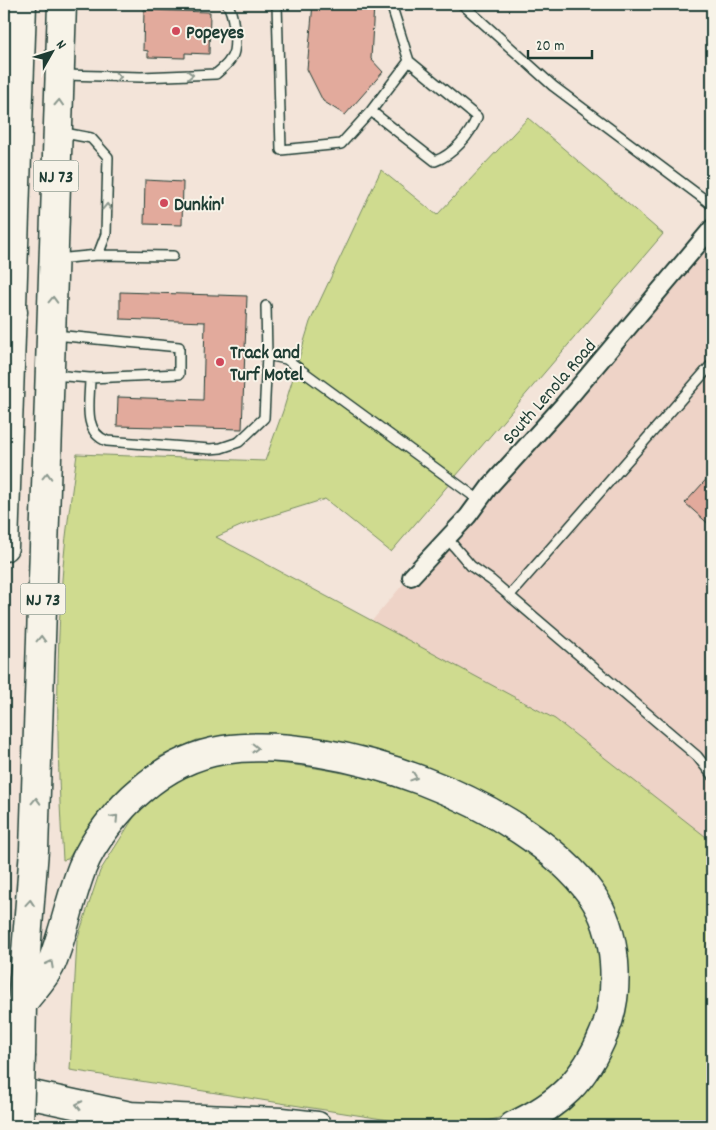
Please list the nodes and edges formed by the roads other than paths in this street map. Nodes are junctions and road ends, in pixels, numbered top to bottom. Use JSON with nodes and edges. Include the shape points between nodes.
{"nodes":[{"id":1,"x":22,"y":4,"type":"edge"},
{"id":2,"x":62,"y":4,"type":"edge"},
{"id":3,"x":227,"y":4,"type":"edge"},
{"id":4,"x":277,"y":4,"type":"edge"},
{"id":5,"x":391,"y":4,"type":"edge"},
{"id":6,"x":462,"y":4,"type":"edge"},
{"id":7,"x":408,"y":62,"type":"junction"},
{"id":8,"x":60,"y":75,"type":"junction"},
{"id":9,"x":371,"y":111,"type":"junction"},
{"id":10,"x":57,"y":132,"type":"junction"},
{"id":11,"x":10,"y":160,"type":"edge"},
{"id":12,"x":712,"y":204,"type":"edge"},
{"id":13,"x":712,"y":228,"type":"edge"},
{"id":14,"x":98,"y":255,"type":"junction"},
{"id":15,"x":173,"y":256,"type":"dead end"},
{"id":16,"x":54,"y":260,"type":"junction"},
{"id":17,"x":266,"y":306,"type":"dead end"},
{"id":18,"x":8,"y":323,"type":"edge"},
{"id":19,"x":51,"y":335,"type":"junction"},
{"id":20,"x":267,"y":355,"type":"junction"},
{"id":21,"x":712,"y":364,"type":"edge"},
{"id":22,"x":50,"y":375,"type":"junction"},
{"id":23,"x":90,"y":378,"type":"junction"},
{"id":24,"x":479,"y":500,"type":"junction"},
{"id":25,"x":447,"y":538,"type":"junction"},
{"id":26,"x":4,"y":547,"type":"edge"},
{"id":27,"x":411,"y":577,"type":"dead end"},
{"id":28,"x":509,"y":596,"type":"junction"},
{"id":29,"x":712,"y":776,"type":"edge"},
{"id":30,"x":22,"y":1004,"type":"junction"},
{"id":31,"x":4,"y":1089,"type":"edge"},
{"id":32,"x":127,"y":1116,"type":"junction"},
{"id":33,"x":19,"y":1126,"type":"edge"},
{"id":34,"x":173,"y":1126,"type":"edge"},
{"id":35,"x":317,"y":1126,"type":"edge"},
{"id":36,"x":513,"y":1126,"type":"edge"}],
"edges":[{"from":1,"to":11,"type":"highway","number":"NJ 73","via":[[16,45]]},
{"from":2,"to":8,"type":"highway","number":"NJ 73"},
{"from":8,"to":3,"type":"lane","one_way":true,"via":[[141,77],[216,74],[234,52],[233,11]]},
{"from":4,"to":9,"type":"lane","via":[[281,150],[342,144]]},
{"from":5,"to":7,"type":"lane"},
{"from":6,"to":12,"type":"lane","via":[[553,86]]},
{"from":7,"to":9,"type":"lane"},
{"from":7,"to":9,"type":"lane","via":[[477,117],[473,128],[447,157],[434,161]]},
{"from":10,"to":8,"type":"highway","number":"NJ 73","one_way":true},
{"from":14,"to":10,"type":"lane","one_way":true,"via":[[106,234],[108,157],[91,138]]},
{"from":10,"to":16,"type":"highway","number":"NJ 73"},
{"from":11,"to":18,"type":"highway","number":"NJ 73"},
{"from":13,"to":24,"type":"street","name":"South Lenola Road"},
{"from":14,"to":15,"type":"lane"},
{"from":14,"to":16,"type":"lane"},
{"from":19,"to":16,"type":"highway","number":"NJ 73","one_way":true},
{"from":17,"to":20,"type":"lane"},
{"from":18,"to":26,"type":"highway","number":"NJ 73"},
{"from":19,"to":22,"type":"highway","number":"NJ 73"},
{"from":19,"to":23,"type":"lane","via":[[179,347],[179,374]]},
{"from":20,"to":23,"type":"lane","via":[[264,418],[239,442],[222,448],[200,449],[100,439],[94,434],[90,421]]},
{"from":20,"to":24,"type":"lane","via":[[286,359]]},
{"from":21,"to":28,"type":"lane"},
{"from":22,"to":23,"type":"lane"},
{"from":30,"to":22,"type":"highway","number":"NJ 73","one_way":true,"via":[[34,850]]},
{"from":24,"to":25,"type":"street","name":"South Lenola Road"},
{"from":25,"to":27,"type":"street","name":"South Lenola Road"},
{"from":25,"to":28,"type":"lane","via":[[471,566]]},
{"from":28,"to":29,"type":"lane","via":[[697,756]]},
{"from":30,"to":33,"type":"highway","number":"NJ 73","bridge":true},
{"from":30,"to":36,"type":"highway","one_way":true,"via":[[51,964],[83,865],[103,833],[140,791],[173,766],[221,750],[248,747],[291,749],[383,767],[430,783],[472,803],[544,846],[593,896],[610,935],[616,976],[611,1017],[594,1056],[570,1090],[540,1114]]},
{"from":32,"to":31,"type":"highway","one_way":true},
{"from":32,"to":34,"type":"highway"},
{"from":32,"to":35,"type":"highway"}]}
